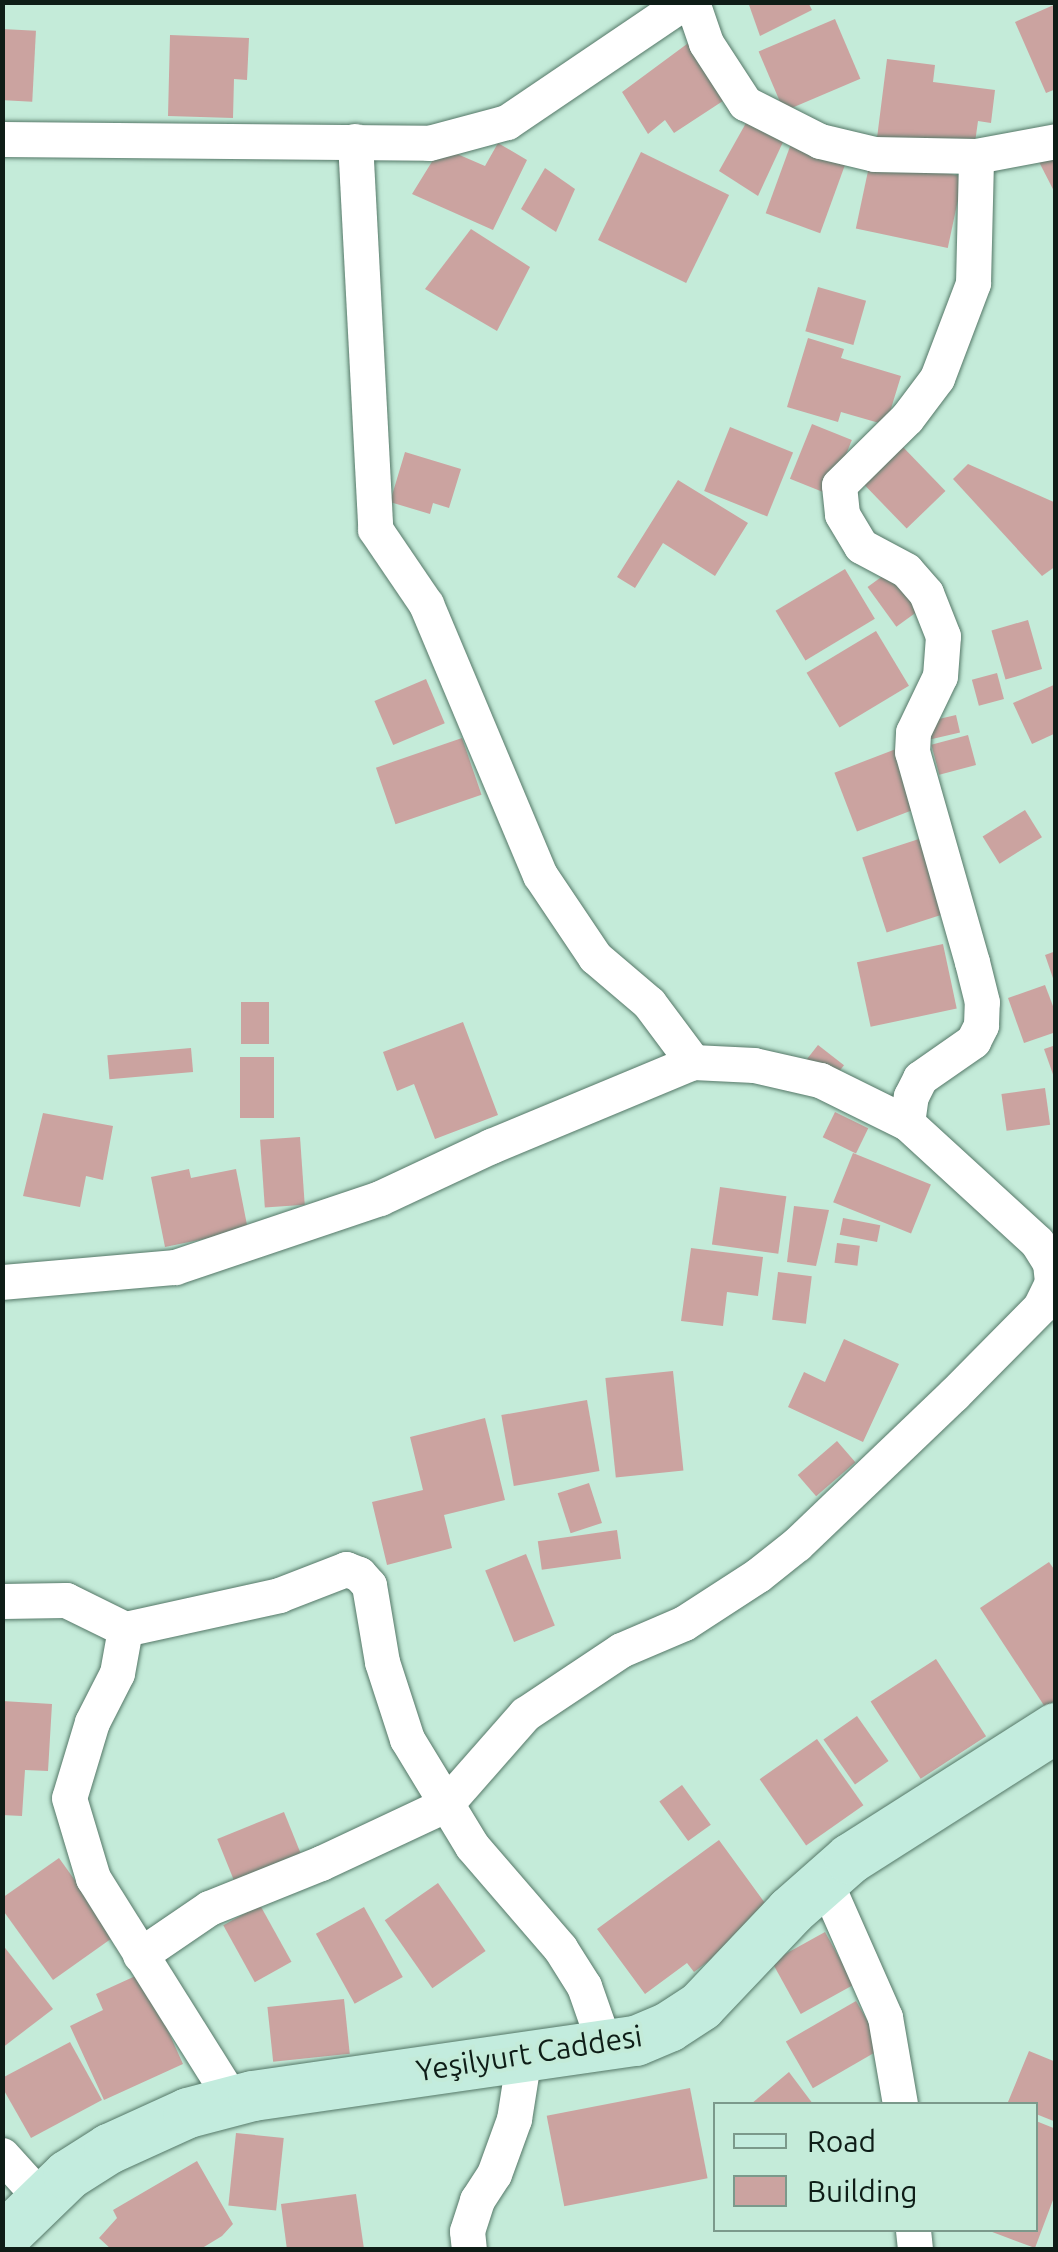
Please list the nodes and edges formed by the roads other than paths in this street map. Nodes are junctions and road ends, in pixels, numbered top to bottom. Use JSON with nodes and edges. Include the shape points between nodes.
{"nodes":[{"id":1,"x":684,"y":2,"type":"edge"},
{"id":2,"x":692,"y":2,"type":"edge"},
{"id":3,"x":2,"y":139,"type":"edge"},
{"id":4,"x":1056,"y":140,"type":"edge"},
{"id":5,"x":355,"y":141,"type":"junction"},
{"id":6,"x":976,"y":156,"type":"junction"},
{"id":7,"x":693,"y":1062,"type":"junction"},
{"id":8,"x":907,"y":1123,"type":"junction"},
{"id":9,"x":2,"y":1282,"type":"edge"},
{"id":10,"x":2,"y":1601,"type":"edge"},
{"id":11,"x":125,"y":1628,"type":"junction"},
{"id":12,"x":1056,"y":1728,"type":"edge"},
{"id":13,"x":445,"y":1805,"type":"junction"},
{"id":14,"x":825,"y":1881,"type":"junction"},
{"id":15,"x":140,"y":1956,"type":"junction"},
{"id":16,"x":606,"y":2046,"type":"junction"},
{"id":17,"x":524,"y":2056,"type":"junction"},
{"id":18,"x":233,"y":2102,"type":"junction"},
{"id":19,"x":900,"y":2102,"type":"edge"},
{"id":20,"x":2,"y":2155,"type":"edge"},
{"id":21,"x":41,"y":2198,"type":"junction"},
{"id":22,"x":2,"y":2239,"type":"edge"},
{"id":23,"x":469,"y":2250,"type":"edge"}],
"edges":[{"from":1,"to":5,"type":"street","via":[[507,122],[429,143]]},
{"from":2,"to":6,"type":"street","via":[[706,43],[745,103],[820,141],[874,154]]},
{"from":3,"to":5,"type":"street"},
{"from":4,"to":6,"type":"street"},
{"from":5,"to":7,"type":"street","via":[[375,529],[426,604],[540,875],[595,957],[649,1003]]},
{"from":6,"to":8,"type":"street","via":[[973,283],[943,363],[907,418],[839,485],[842,514],[860,546],[906,570],[926,592],[943,636],[940,676],[913,732],[912,752],[972,962],[981,1025],[973,1041],[920,1078]]},
{"from":7,"to":8,"type":"street","via":[[754,1065],[820,1080]]},
{"from":7,"to":9,"type":"street","via":[[380,1198],[175,1267]]},
{"from":8,"to":13,"type":"street","via":[[1037,1242],[1052,1282],[1040,1307],[798,1544],[722,1599],[621,1650],[525,1714]]},
{"from":10,"to":11,"type":"street","via":[[66,1600]]},
{"from":11,"to":13,"type":"street","via":[[278,1595],[346,1569],[359,1574],[369,1585],[382,1662],[407,1739]]},
{"from":11,"to":15,"type":"street","via":[[118,1673],[92,1722],[69,1798],[92,1878]]},
{"from":12,"to":14,"type":"main road","name":"Yeşilyurt Caddesi"},
{"from":13,"to":15,"type":"street","via":[[209,1908]]},
{"from":13,"to":16,"type":"street","via":[[560,1948],[584,1986]]},
{"from":14,"to":16,"type":"main road","name":"Yeşilyurt Caddesi","via":[[701,2006],[636,2041]]},
{"from":14,"to":19,"type":"street","via":[[884,2017]]},
{"from":15,"to":18,"type":"street"},
{"from":16,"to":17,"type":"main road","name":"Yeşilyurt Caddesi"},
{"from":17,"to":18,"type":"main road","name":"Yeşilyurt Caddesi"},
{"from":17,"to":23,"type":"street","via":[[514,2119],[467,2231]]},
{"from":18,"to":21,"type":"main road","name":"Yeşilyurt Caddesi","via":[[150,2128]]},
{"from":20,"to":21,"type":"street"},
{"from":21,"to":22,"type":"main road","name":"Yeşilyurt Caddesi"}]}
